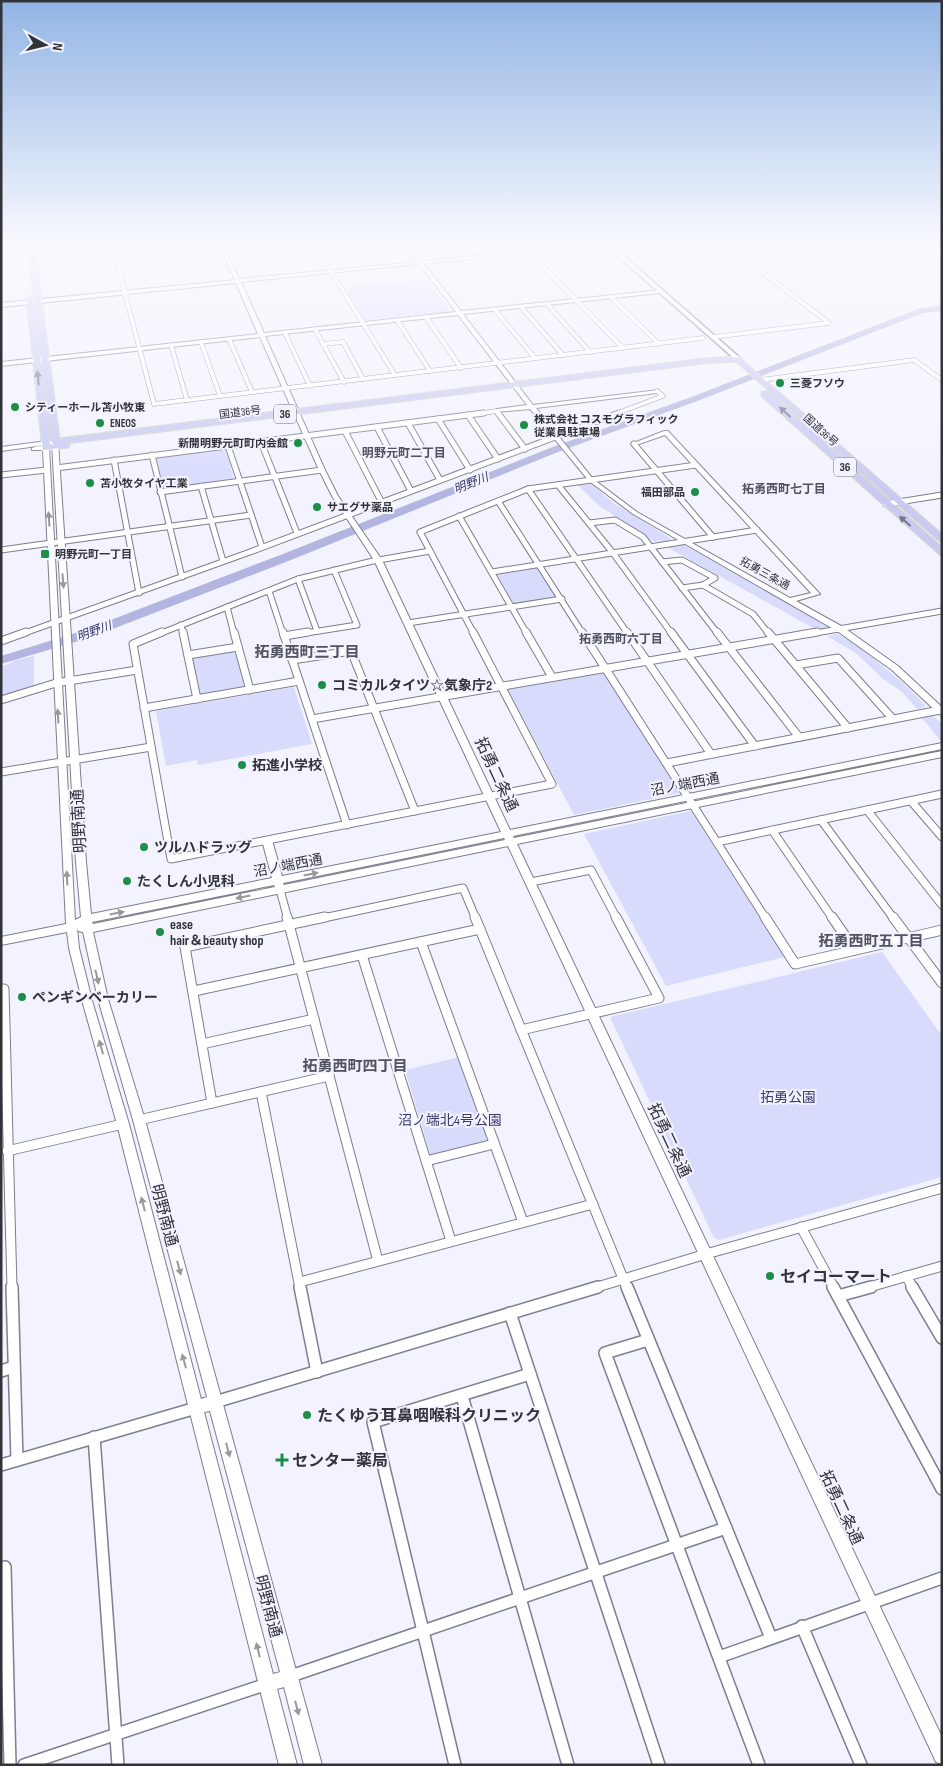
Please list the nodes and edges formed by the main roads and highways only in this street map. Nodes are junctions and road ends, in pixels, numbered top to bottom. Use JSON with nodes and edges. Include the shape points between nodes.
{"nodes":[{"id":1,"x":33,"y":326,"type":"edge"},
{"id":2,"x":41,"y":326,"type":"edge"},
{"id":3,"x":691,"y":326,"type":"edge"},
{"id":4,"x":701,"y":326,"type":"edge"},
{"id":5,"x":723,"y":356,"type":"junction"},
{"id":6,"x":738,"y":359,"type":"junction"},
{"id":7,"x":753,"y":377,"type":"junction"},
{"id":8,"x":55,"y":445,"type":"junction"},
{"id":9,"x":942,"y":540,"type":"edge"},
{"id":10,"x":942,"y":553,"type":"edge"}],
"edges":[{"from":8,"to":1,"type":"highway","name":"国道36号","number":"36","one_way":true,"via":[[45,446]]},
{"from":2,"to":8,"type":"highway"},
{"from":3,"to":5,"type":"main road"},
{"from":4,"to":6,"type":"main road"},
{"from":5,"to":6,"type":"highway","number":"36"},
{"from":5,"to":7,"type":"highway","name":"国道36号","number":"36"},
{"from":5,"to":8,"type":"highway","name":"国道36号","number":"36","via":[[517,387]]},
{"from":6,"to":7,"type":"highway","name":"国道36号","number":"36"},
{"from":7,"to":9,"type":"highway","name":"国道36号","number":"36"},
{"from":10,"to":7,"type":"highway","name":"国道36号","number":"36","one_way":true}]}
